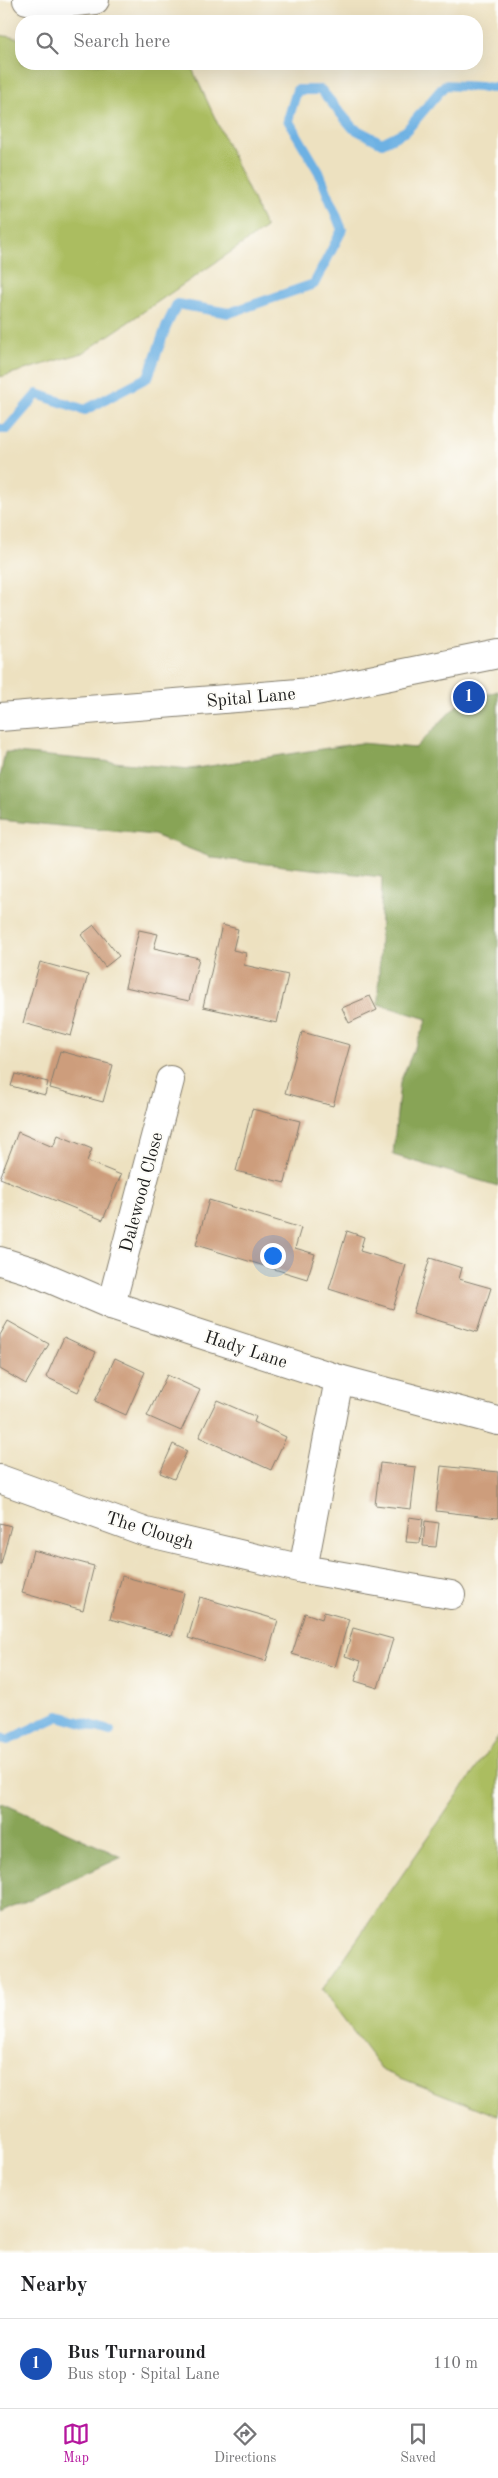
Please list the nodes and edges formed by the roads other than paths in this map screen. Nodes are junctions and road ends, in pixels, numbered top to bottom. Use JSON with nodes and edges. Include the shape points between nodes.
{"nodes":[{"id":1,"x":27,"y":0,"type":"edge"},
{"id":2,"x":95,"y":0,"type":"edge"},
{"id":3,"x":498,"y":654,"type":"edge"},
{"id":4,"x":0,"y":717,"type":"edge"},
{"id":5,"x":170,"y":1080,"type":"dead end"},
{"id":6,"x":0,"y":1260,"type":"edge"},
{"id":7,"x":111,"y":1304,"type":"junction"},
{"id":8,"x":339,"y":1379,"type":"junction"},
{"id":9,"x":498,"y":1422,"type":"edge"},
{"id":10,"x":0,"y":1478,"type":"edge"},
{"id":11,"x":303,"y":1569,"type":"junction"},
{"id":12,"x":452,"y":1595,"type":"dead end"}],
"edges":[{"from":1,"to":2,"type":"street","via":[[47,5]]},
{"from":3,"to":4,"type":"street","name":"Spital Lane","via":[[310,692]]},
{"from":5,"to":7,"type":"street","name":"Dalewood Close"},
{"from":6,"to":7,"type":"street","name":"Hady Lane"},
{"from":7,"to":8,"type":"street","name":"Hady Lane"},
{"from":8,"to":9,"type":"street","name":"Hady Lane"},
{"from":8,"to":11,"type":"street"},
{"from":10,"to":11,"type":"street","name":"The Clough","via":[[146,1532]]},
{"from":11,"to":12,"type":"street","name":"The Clough"}]}
